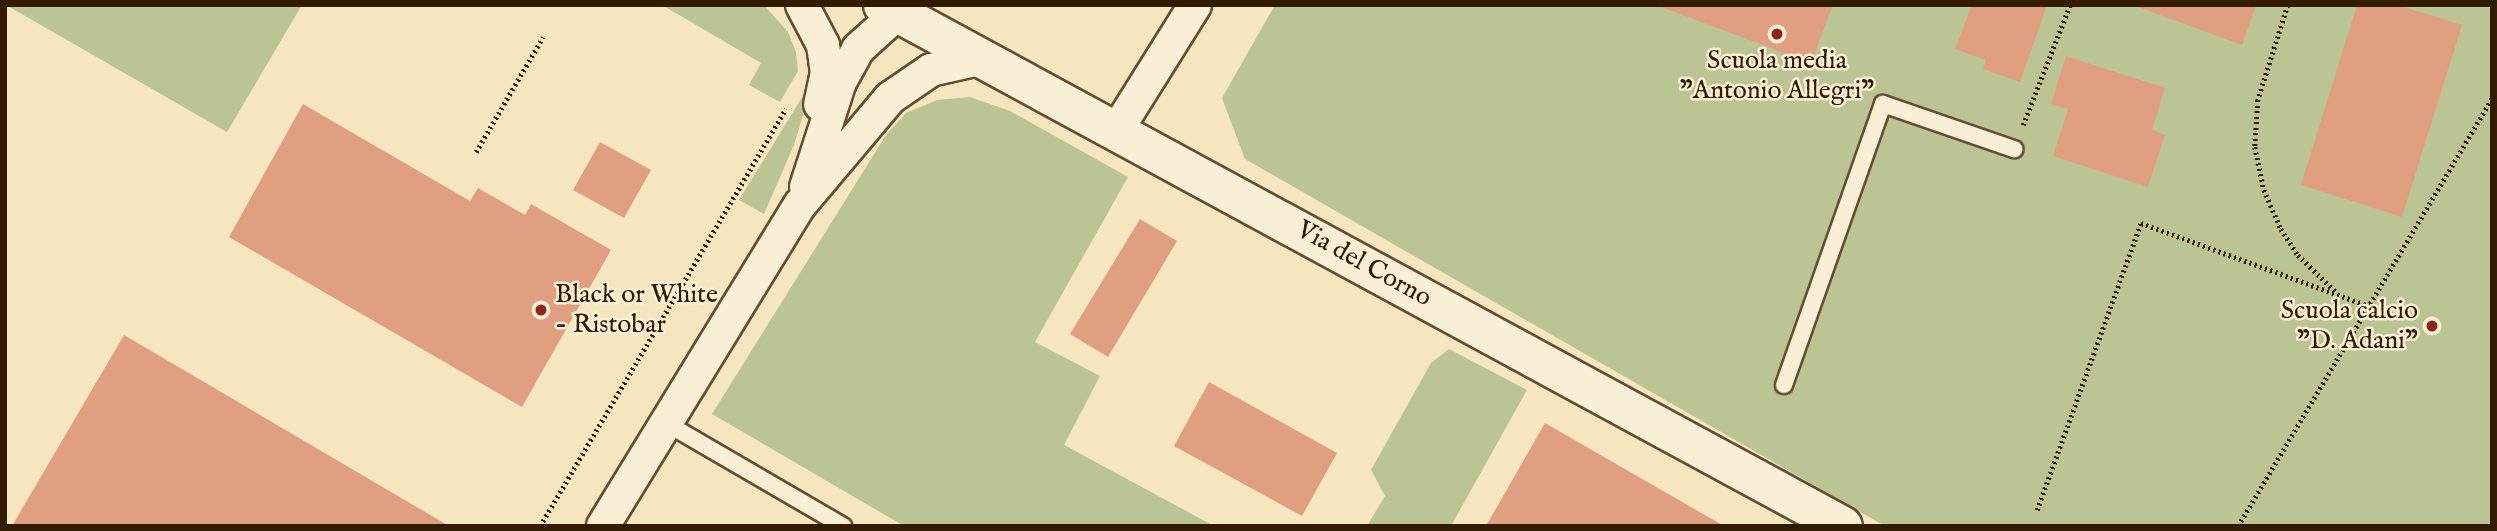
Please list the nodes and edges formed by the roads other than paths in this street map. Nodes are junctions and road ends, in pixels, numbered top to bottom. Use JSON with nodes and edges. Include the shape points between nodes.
{"nodes":[{"id":1,"x":802,"y":5,"type":"edge"},
{"id":2,"x":1195,"y":5,"type":"edge"},
{"id":3,"x":891,"y":9,"type":"edge"},
{"id":4,"x":980,"y":59,"type":"junction"},
{"id":5,"x":1117,"y":130,"type":"junction"},
{"id":6,"x":2014,"y":149,"type":"road end"},
{"id":7,"x":800,"y":205,"type":"junction"},
{"id":8,"x":1784,"y":385,"type":"dead end"},
{"id":9,"x":666,"y":423,"type":"junction"},
{"id":10,"x":603,"y":526,"type":"edge"},
{"id":11,"x":843,"y":526,"type":"edge"},
{"id":12,"x":1843,"y":526,"type":"edge"}],
"edges":[{"from":1,"to":7,"type":"street","via":[[822,46],[827,72]]},
{"from":2,"to":5,"type":"street"},
{"from":3,"to":4,"type":"street","name":"Via del Corno"},
{"from":3,"to":7,"type":"street","via":[[858,49],[840,82]]},
{"from":4,"to":5,"type":"street","name":"Via del Corno"},
{"from":4,"to":7,"type":"street","via":[[931,70],[890,98]]},
{"from":5,"to":12,"type":"street","name":"Via del Corno"},
{"from":6,"to":8,"type":"lane","via":[[1884,104]]},
{"from":7,"to":9,"type":"street"},
{"from":9,"to":10,"type":"street"},
{"from":9,"to":11,"type":"lane"}]}
